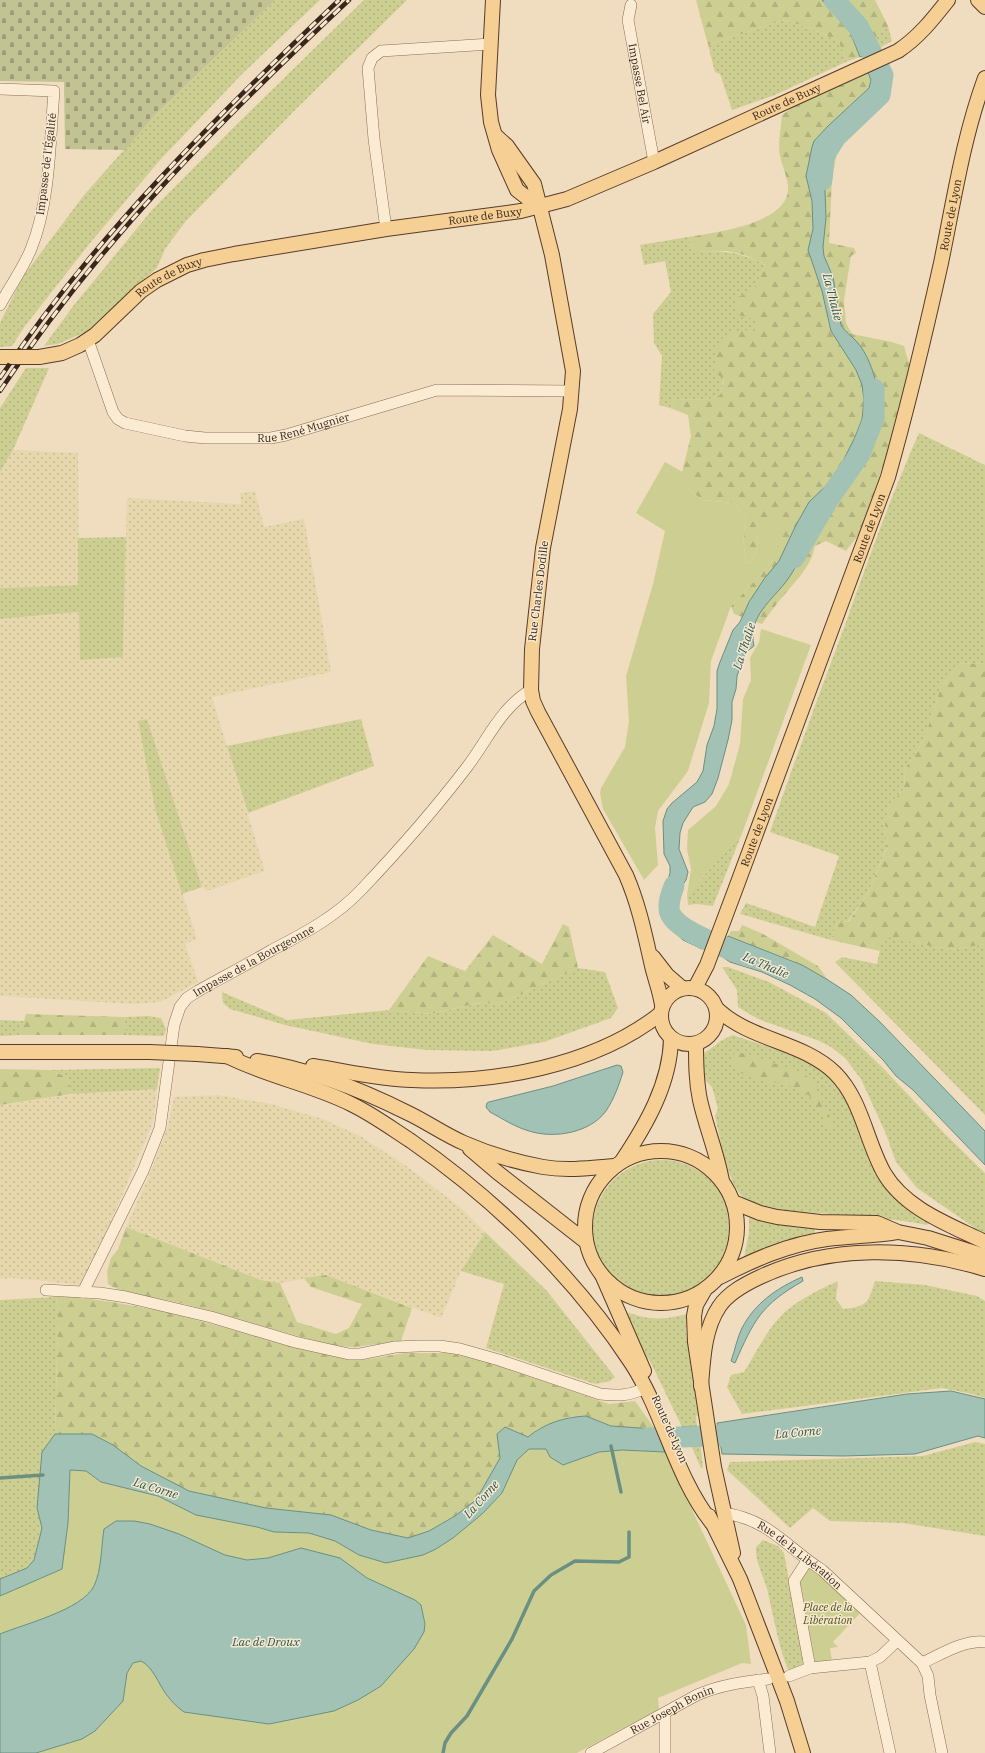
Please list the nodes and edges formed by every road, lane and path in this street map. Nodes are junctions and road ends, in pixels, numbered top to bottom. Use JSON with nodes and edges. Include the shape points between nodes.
{"nodes":[{"id":1,"x":493,"y":0,"type":"edge"},
{"id":2,"x":948,"y":0,"type":"edge"},
{"id":3,"x":978,"y":0,"type":"edge"},
{"id":4,"x":631,"y":5,"type":"dead end"},
{"id":5,"x":985,"y":7,"type":"edge"},
{"id":6,"x":491,"y":44,"type":"junction"},
{"id":7,"x":985,"y":78,"type":"edge"},
{"id":8,"x":0,"y":89,"type":"edge"},
{"id":9,"x":654,"y":162,"type":"junction"},
{"id":10,"x":539,"y":207,"type":"junction"},
{"id":11,"x":386,"y":229,"type":"junction"},
{"id":12,"x":0,"y":305,"type":"edge"},
{"id":13,"x":88,"y":340,"type":"junction"},
{"id":14,"x":6,"y":357,"type":"edge"},
{"id":15,"x":572,"y":391,"type":"junction"},
{"id":16,"x":531,"y":690,"type":"junction"},
{"id":17,"x":650,"y":953,"type":"junction"},
{"id":18,"x":693,"y":989,"type":"junction"},
{"id":19,"x":716,"y":1008,"type":"junction"},
{"id":20,"x":661,"y":1010,"type":"junction"},
{"id":21,"x":671,"y":1039,"type":"junction"},
{"id":22,"x":696,"y":1044,"type":"junction"},
{"id":23,"x":0,"y":1052,"type":"edge"},
{"id":24,"x":227,"y":1056,"type":"junction"},
{"id":25,"x":261,"y":1061,"type":"junction"},
{"id":26,"x":464,"y":1143,"type":"junction"},
{"id":27,"x":619,"y":1164,"type":"junction"},
{"id":28,"x":722,"y":1181,"type":"junction"},
{"id":29,"x":733,"y":1202,"type":"junction"},
{"id":30,"x":898,"y":1232,"type":"junction"},
{"id":31,"x":585,"y":1241,"type":"junction"},
{"id":32,"x":985,"y":1242,"type":"edge"},
{"id":33,"x":985,"y":1256,"type":"edge"},
{"id":34,"x":985,"y":1269,"type":"edge"},
{"id":35,"x":603,"y":1277,"type":"junction"},
{"id":36,"x":718,"y":1278,"type":"junction"},
{"id":37,"x":46,"y":1290,"type":"dead end"},
{"id":38,"x":704,"y":1291,"type":"junction"},
{"id":39,"x":83,"y":1292,"type":"junction"},
{"id":40,"x":701,"y":1386,"type":"junction"},
{"id":41,"x":645,"y":1388,"type":"junction"},
{"id":42,"x":724,"y":1514,"type":"junction"},
{"id":43,"x":712,"y":1523,"type":"junction"},
{"id":44,"x":808,"y":1561,"type":"junction"},
{"id":45,"x":740,"y":1579,"type":"junction"},
{"id":46,"x":897,"y":1641,"type":"junction"},
{"id":47,"x":985,"y":1642,"type":"edge"},
{"id":48,"x":870,"y":1662,"type":"junction"},
{"id":49,"x":922,"y":1663,"type":"junction"},
{"id":50,"x":810,"y":1668,"type":"junction"},
{"id":51,"x":789,"y":1676,"type":"dead end"},
{"id":52,"x":665,"y":1714,"type":"junction"},
{"id":53,"x":591,"y":1753,"type":"edge"},
{"id":54,"x":665,"y":1753,"type":"edge"},
{"id":55,"x":770,"y":1753,"type":"edge"},
{"id":56,"x":803,"y":1753,"type":"edge"},
{"id":57,"x":890,"y":1753,"type":"edge"},
{"id":58,"x":942,"y":1753,"type":"edge"}],
"edges":[{"from":1,"to":6,"type":"main road"},
{"from":2,"to":9,"type":"main road","name":"Route de Buxy","via":[[926,28],[898,51]]},
{"from":3,"to":5,"type":"main road"},
{"from":4,"to":9,"type":"street","name":"Impasse Bel Air","via":[[628,20]]},
{"from":6,"to":10,"type":"main road","via":[[488,95],[491,122],[501,156],[517,190]]},
{"from":6,"to":11,"type":"street","via":[[381,51],[372,58],[368,68]]},
{"from":7,"to":18,"type":"main road","name":"Route de Lyon","via":[[968,131],[906,415],[888,477],[707,963]]},
{"from":8,"to":12,"type":"street","name":"Impasse de l'Égalité","via":[[54,91],[45,192],[39,224],[24,266]]},
{"from":9,"to":10,"type":"main road","name":"Route de Buxy","via":[[583,193]]},
{"from":10,"to":11,"type":"main road","name":"Route de Buxy"},
{"from":10,"to":15,"type":"main road","name":"Rue Charles Dodille","via":[[552,255],[571,357]]},
{"from":11,"to":13,"type":"main road","name":"Route de Buxy","via":[[234,254],[187,266],[157,280]]},
{"from":13,"to":14,"type":"main road","name":"Route de Buxy","bridge":true,"via":[[62,353],[38,357]]},
{"from":13,"to":15,"type":"street","name":"Rue René Mugnier","via":[[112,412],[118,419],[125,423],[185,436],[224,439],[278,436],[437,390]]},
{"from":15,"to":16,"type":"main road","name":"Rue Charles Dodille","via":[[543,548],[532,649]]},
{"from":16,"to":17,"type":"main road","name":"Rue Charles Dodille","via":[[538,712],[626,875],[640,911]]},
{"from":16,"to":39,"type":"street","name":"Impasse de la Bourgeonne","via":[[515,703],[490,731],[443,797],[362,889],[342,908],[292,940],[198,990],[180,1007],[174,1025],[160,1128],[143,1171]]},
{"from":17,"to":18,"type":"main road","name":"Rue Charles Dodille","via":[[667,976]]},
{"from":17,"to":20,"type":"main road","name":"Rue Charles Dodille"},
{"from":18,"to":19,"type":"main road","via":[[714,1002]]},
{"from":18,"to":20,"type":"main road","via":[[670,994]]},
{"from":19,"to":22,"type":"main road","via":[[717,1016],[713,1030],[703,1041]]},
{"from":19,"to":32,"type":"main road","via":[[737,1025],[811,1057],[834,1073],[842,1081],[860,1114],[885,1173],[895,1187],[926,1212]]},
{"from":20,"to":21,"type":"main road","via":[[663,1028]]},
{"from":20,"to":25,"type":"main road","via":[[639,1030],[586,1054],[544,1067],[478,1078],[411,1080],[361,1075],[293,1063]]},
{"from":21,"to":22,"type":"main road","via":[[683,1044]]},
{"from":21,"to":27,"type":"main road","via":[[669,1065],[649,1118]]},
{"from":22,"to":28,"type":"main road","via":[[700,1101]]},
{"from":23,"to":24,"type":"main road","bridge":true,"via":[[149,1052]]},
{"from":24,"to":25,"type":"main road"},
{"from":24,"to":41,"type":"main road","via":[[243,1064],[316,1088],[353,1105],[393,1129],[447,1168],[495,1208],[554,1267],[605,1326]]},
{"from":25,"to":26,"type":"main road","via":[[315,1074],[348,1086],[408,1113]]},
{"from":26,"to":27,"type":"main road","via":[[509,1159],[544,1167],[565,1169]]},
{"from":26,"to":31,"type":"main road"},
{"from":27,"to":28,"type":"main road","via":[[637,1155],[668,1152],[683,1155],[704,1165]]},
{"from":27,"to":31,"type":"main road","via":[[593,1191],[584,1224]]},
{"from":28,"to":29,"type":"main road"},
{"from":29,"to":30,"type":"main road","via":[[778,1217],[820,1222],[877,1224]]},
{"from":29,"to":36,"type":"main road","via":[[737,1234],[734,1250]]},
{"from":30,"to":33,"type":"main road","via":[[928,1238]]},
{"from":30,"to":36,"type":"main road","via":[[805,1243],[768,1255]]},
{"from":31,"to":35,"type":"main road","via":[[595,1267]]},
{"from":34,"to":40,"type":"main road","via":[[937,1258],[868,1252],[833,1256],[774,1270],[731,1294],[719,1307],[708,1332]]},
{"from":35,"to":38,"type":"main road","via":[[614,1288],[628,1296],[651,1303],[674,1302]]},
{"from":35,"to":43,"type":"main road","name":"Route de Lyon"},
{"from":36,"to":38,"type":"main road"},
{"from":37,"to":39,"type":"street"},
{"from":38,"to":40,"type":"main road","name":"Route de Lyon","via":[[696,1305],[694,1316],[694,1342]]},
{"from":39,"to":41,"type":"street","via":[[148,1302],[349,1354],[395,1347],[440,1346],[478,1353],[600,1394],[632,1395]]},
{"from":40,"to":42,"type":"main road","name":"Route de Lyon"},
{"from":41,"to":43,"type":"main road","via":[[697,1503]]},
{"from":42,"to":44,"type":"street","name":"Rue de la Libération","via":[[744,1517],[764,1526]]},
{"from":42,"to":45,"type":"main road","name":"Route de Lyon"},
{"from":43,"to":45,"type":"main road","name":"Route de Lyon"},
{"from":44,"to":46,"type":"street","name":"Rue de la Libération","via":[[822,1570]]},
{"from":44,"to":50,"type":"street","via":[[794,1581]]},
{"from":45,"to":56,"type":"main road","name":"Route de Lyon","via":[[787,1700]]},
{"from":46,"to":48,"type":"street","via":[[880,1657]]},
{"from":46,"to":49,"type":"street","name":"Rue de la Libération"},
{"from":47,"to":49,"type":"street","via":[[963,1644]]},
{"from":48,"to":50,"type":"street"},
{"from":48,"to":57,"type":"street"},
{"from":49,"to":58,"type":"street","name":"Rue de la Libération","via":[[928,1676]]},
{"from":50,"to":51,"type":"street"},
{"from":52,"to":53,"type":"street","name":"Rue Joseph Bonin"},
{"from":52,"to":54,"type":"street"},
{"from":52,"to":55,"type":"street","name":"Rue Joseph Bonin","via":[[714,1687],[763,1679]]}]}
